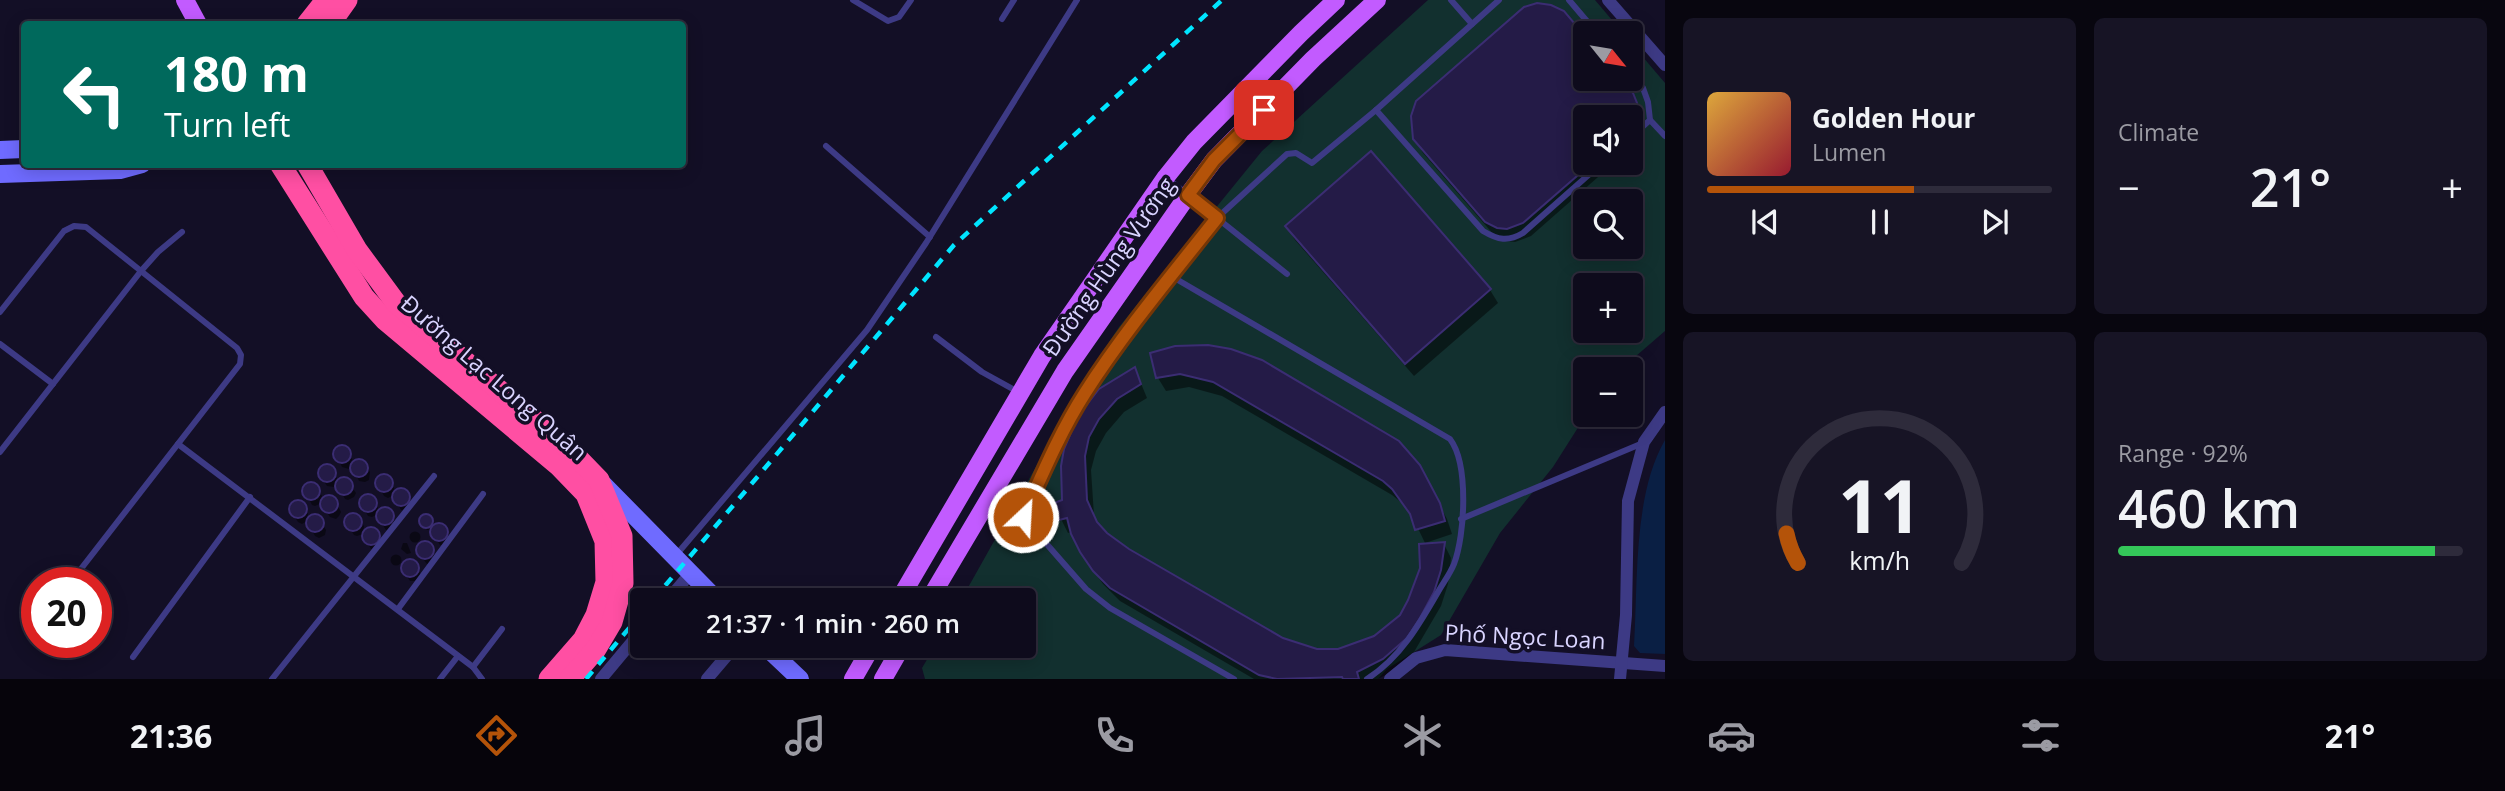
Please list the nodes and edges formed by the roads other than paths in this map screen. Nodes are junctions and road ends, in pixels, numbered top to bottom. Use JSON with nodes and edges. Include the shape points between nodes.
{"nodes":[{"id":1,"x":185,"y":0,"type":"edge"},
{"id":2,"x":326,"y":0,"type":"edge"},
{"id":3,"x":347,"y":0,"type":"edge"},
{"id":4,"x":853,"y":0,"type":"edge"},
{"id":5,"x":911,"y":0,"type":"edge"},
{"id":6,"x":1014,"y":0,"type":"edge"},
{"id":7,"x":1077,"y":0,"type":"edge"},
{"id":8,"x":1336,"y":0,"type":"edge"},
{"id":9,"x":1377,"y":0,"type":"edge"},
{"id":10,"x":1451,"y":0,"type":"edge"},
{"id":11,"x":1499,"y":0,"type":"edge"},
{"id":12,"x":1569,"y":0,"type":"edge"},
{"id":13,"x":1608,"y":0,"type":"edge"},
{"id":14,"x":1002,"y":19,"type":"dead end"},
{"id":15,"x":196,"y":21,"type":"edge"},
{"id":16,"x":309,"y":21,"type":"edge"},
{"id":17,"x":332,"y":21,"type":"edge"},
{"id":18,"x":1587,"y":21,"type":"edge"},
{"id":19,"x":1472,"y":24,"type":"junction"},
{"id":20,"x":1665,"y":65,"type":"edge"},
{"id":21,"x":1643,"y":88,"type":"edge"},
{"id":22,"x":1376,"y":110,"type":"junction"},
{"id":23,"x":1650,"y":120,"type":"junction"},
{"id":24,"x":1643,"y":126,"type":"edge"},
{"id":25,"x":1665,"y":136,"type":"edge"},
{"id":26,"x":826,"y":146,"type":"dead end"},
{"id":27,"x":21,"y":149,"type":"edge"},
{"id":28,"x":0,"y":150,"type":"edge"},
{"id":29,"x":127,"y":168,"type":"edge"},
{"id":30,"x":283,"y":168,"type":"edge"},
{"id":31,"x":313,"y":171,"type":"edge"},
{"id":32,"x":0,"y":174,"type":"edge"},
{"id":33,"x":1588,"y":175,"type":"edge"},
{"id":34,"x":1166,"y":177,"type":"junction"},
{"id":35,"x":1188,"y":195,"type":"junction"},
{"id":36,"x":1217,"y":218,"type":"junction"},
{"id":37,"x":182,"y":232,"type":"dead end"},
{"id":38,"x":930,"y":237,"type":"junction"},
{"id":39,"x":141,"y":271,"type":"junction"},
{"id":40,"x":1287,"y":274,"type":"dead end"},
{"id":41,"x":1171,"y":276,"type":"junction"},
{"id":42,"x":0,"y":312,"type":"edge"},
{"id":43,"x":936,"y":337,"type":"dead end"},
{"id":44,"x":0,"y":344,"type":"edge"},
{"id":45,"x":53,"y":384,"type":"junction"},
{"id":46,"x":1020,"y":393,"type":"junction"},
{"id":47,"x":1665,"y":411,"type":"edge"},
{"id":48,"x":1644,"y":442,"type":"junction"},
{"id":49,"x":178,"y":444,"type":"junction"},
{"id":50,"x":0,"y":452,"type":"edge"},
{"id":51,"x":434,"y":476,"type":"dead end"},
{"id":52,"x":593,"y":487,"type":"junction"},
{"id":53,"x":483,"y":495,"type":"dead end"},
{"id":54,"x":250,"y":497,"type":"junction"},
{"id":55,"x":989,"y":499,"type":"junction"},
{"id":56,"x":613,"y":514,"type":"junction"},
{"id":57,"x":1023,"y":517,"type":"junction"},
{"id":58,"x":1461,"y":519,"type":"junction"},
{"id":59,"x":673,"y":558,"type":"junction"},
{"id":60,"x":82,"y":567,"type":"edge"},
{"id":61,"x":690,"y":574,"type":"junction"},
{"id":62,"x":356,"y":576,"type":"junction"},
{"id":63,"x":678,"y":588,"type":"edge"},
{"id":64,"x":705,"y":588,"type":"edge"},
{"id":65,"x":906,"y":588,"type":"edge"},
{"id":66,"x":936,"y":588,"type":"edge"},
{"id":67,"x":398,"y":609,"type":"junction"},
{"id":68,"x":502,"y":629,"type":"dead end"},
{"id":69,"x":630,"y":644,"type":"edge"},
{"id":70,"x":458,"y":656,"type":"junction"},
{"id":71,"x":133,"y":657,"type":"dead end"},
{"id":72,"x":725,"y":658,"type":"edge"},
{"id":73,"x":776,"y":658,"type":"edge"},
{"id":74,"x":865,"y":658,"type":"edge"},
{"id":75,"x":1622,"y":664,"type":"junction"},
{"id":76,"x":1665,"y":666,"type":"edge"},
{"id":77,"x":473,"y":667,"type":"junction"},
{"id":78,"x":793,"y":676,"type":"edge"},
{"id":79,"x":272,"y":679,"type":"edge"},
{"id":80,"x":440,"y":679,"type":"edge"},
{"id":81,"x":482,"y":679,"type":"edge"},
{"id":82,"x":549,"y":679,"type":"edge"},
{"id":83,"x":570,"y":679,"type":"edge"},
{"id":84,"x":600,"y":679,"type":"edge"},
{"id":85,"x":707,"y":679,"type":"edge"},
{"id":86,"x":853,"y":679,"type":"edge"},
{"id":87,"x":1234,"y":679,"type":"edge"},
{"id":88,"x":1367,"y":679,"type":"edge"},
{"id":89,"x":1390,"y":679,"type":"edge"},
{"id":90,"x":1620,"y":679,"type":"edge"}],
"edges":[{"from":1,"to":15,"type":"main road"},
{"from":2,"to":16,"type":"highway"},
{"from":3,"to":17,"type":"highway"},
{"from":4,"to":5,"type":"lane","via":[[888,21],[899,17]]},
{"from":6,"to":14,"type":"lane"},
{"from":7,"to":38,"type":"lane"},
{"from":8,"to":34,"type":"main road","name":"Đường Hùng Vương","via":[[1194,142]]},
{"from":9,"to":35,"type":"main road","name":"Đường Hùng Vương","via":[[1214,160]]},
{"from":10,"to":19,"type":"lane"},
{"from":11,"to":19,"type":"lane"},
{"from":12,"to":18,"type":"lane"},
{"from":13,"to":20,"type":"street"},
{"from":19,"to":22,"type":"lane"},
{"from":21,"to":23,"type":"lane"},
{"from":22,"to":33,"type":"lane","via":[[1483,231],[1503,240],[1523,233]]},
{"from":22,"to":36,"type":"lane","via":[[1312,163],[1296,153],[1287,154]]},
{"from":23,"to":24,"type":"lane"},
{"from":23,"to":25,"type":"lane"},
{"from":26,"to":38,"type":"lane"},
{"from":27,"to":28,"type":"street"},
{"from":29,"to":32,"type":"street"},
{"from":30,"to":52,"type":"highway","name":"Đường Lạc Long Quân","via":[[364,297],[385,320],[559,466]]},
{"from":31,"to":52,"type":"highway","name":"Đường Lạc Long Quân","via":[[357,250],[396,303],[570,450]]},
{"from":34,"to":35,"type":"lane"},
{"from":34,"to":46,"type":"main road","name":"Đường Hùng Vương"},
{"from":35,"to":36,"type":"lane"},
{"from":35,"to":55,"type":"main road","name":"Đường Hùng Vương","via":[[1065,371]]},
{"from":36,"to":40,"type":"lane"},
{"from":36,"to":41,"type":"lane"},
{"from":37,"to":39,"type":"lane"},
{"from":38,"to":59,"type":"lane","via":[[867,330]]},
{"from":39,"to":42,"type":"lane","via":[[86,227],[75,226],[64,231]]},
{"from":39,"to":45,"type":"lane"},
{"from":39,"to":49,"type":"lane","via":[[242,355],[240,364]]},
{"from":41,"to":57,"type":"lane","via":[[1084,394]]},
{"from":41,"to":58,"type":"lane","via":[[1450,439],[1463,471]]},
{"from":43,"to":46,"type":"lane","via":[[982,372]]},
{"from":44,"to":45,"type":"lane"},
{"from":45,"to":50,"type":"lane"},
{"from":46,"to":65,"type":"main road","name":"Đường Hùng Vương"},
{"from":47,"to":48,"type":"street"},
{"from":48,"to":58,"type":"lane"},
{"from":48,"to":75,"type":"street","via":[[1628,501]]},
{"from":49,"to":54,"type":"lane"},
{"from":49,"to":60,"type":"lane"},
{"from":51,"to":62,"type":"lane"},
{"from":52,"to":56,"type":"highway","name":"Đường Lạc Long Quân"},
{"from":52,"to":59,"type":"street"},
{"from":52,"to":82,"type":"highway","name":"Đường Lạc Long Quân","via":[[605,541],[606,582],[583,639]]},
{"from":53,"to":67,"type":"lane"},
{"from":54,"to":62,"type":"lane"},
{"from":54,"to":71,"type":"lane"},
{"from":55,"to":57,"type":"lane"},
{"from":55,"to":66,"type":"main road","name":"Đường Hùng Vương"},
{"from":56,"to":59,"type":"street"},
{"from":56,"to":83,"type":"highway","name":"Đường Lạc Long Quân","via":[[622,536],[622,583],[612,622]]},
{"from":57,"to":87,"type":"lane","via":[[1086,589]]},
{"from":58,"to":88,"type":"lane","via":[[1454,564],[1412,637]]},
{"from":59,"to":61,"type":"street"},
{"from":61,"to":63,"type":"street"},
{"from":61,"to":64,"type":"street"},
{"from":62,"to":67,"type":"lane"},
{"from":62,"to":79,"type":"lane"},
{"from":67,"to":70,"type":"lane"},
{"from":68,"to":77,"type":"lane"},
{"from":69,"to":84,"type":"street"},
{"from":70,"to":77,"type":"lane"},
{"from":70,"to":80,"type":"lane"},
{"from":72,"to":85,"type":"street"},
{"from":73,"to":78,"type":"street"},
{"from":74,"to":86,"type":"main road"},
{"from":75,"to":76,"type":"street","name":"Phố Ngọc Loan"},
{"from":75,"to":89,"type":"street","name":"Phố Ngọc Loan","via":[[1445,649],[1416,659]]},
{"from":75,"to":90,"type":"street"},
{"from":77,"to":81,"type":"lane"}]}
